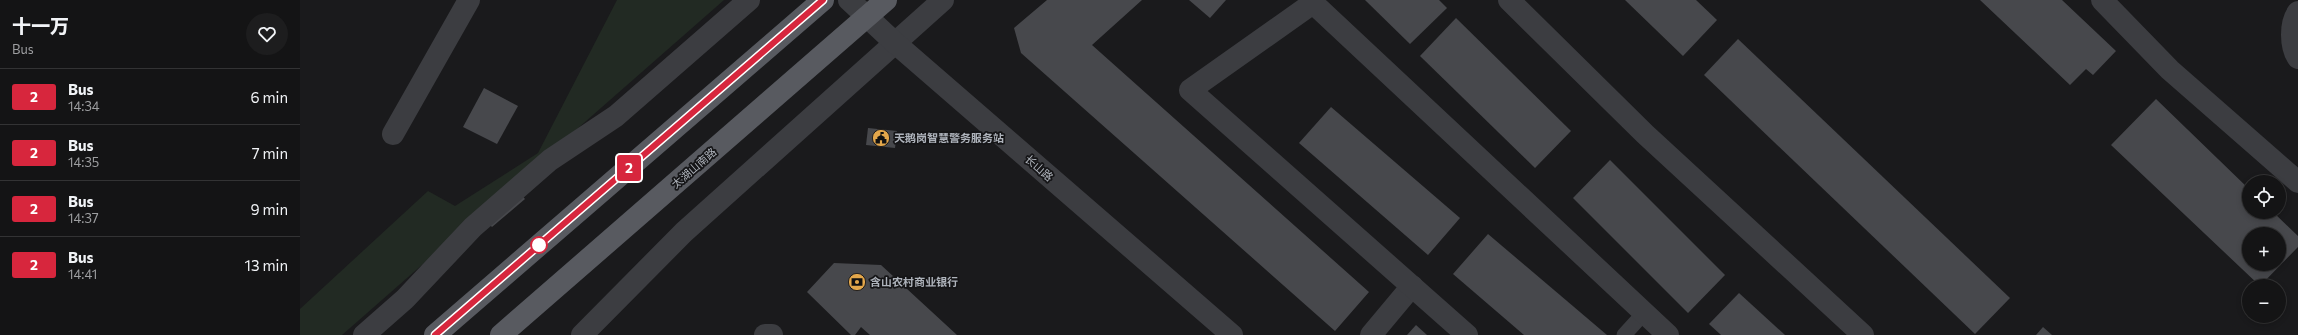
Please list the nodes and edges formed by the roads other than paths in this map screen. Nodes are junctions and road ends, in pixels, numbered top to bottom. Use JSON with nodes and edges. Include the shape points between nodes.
{"nodes":[{"id":1,"x":468,"y":0,"type":"edge"},
{"id":2,"x":749,"y":0,"type":"edge"},
{"id":3,"x":823,"y":0,"type":"edge"},
{"id":4,"x":849,"y":0,"type":"edge"},
{"id":5,"x":886,"y":0,"type":"edge"},
{"id":6,"x":943,"y":0,"type":"edge"},
{"id":7,"x":1509,"y":0,"type":"edge"},
{"id":8,"x":2102,"y":0,"type":"edge"},
{"id":9,"x":2298,"y":12,"type":"edge"},
{"id":10,"x":867,"y":17,"type":"junction"},
{"id":11,"x":894,"y":42,"type":"junction"},
{"id":12,"x":2298,"y":58,"type":"edge"},
{"id":13,"x":393,"y":134,"type":"dead end"},
{"id":14,"x":2298,"y":182,"type":"edge"},
{"id":15,"x":1412,"y":286,"type":"junction"},
{"id":16,"x":1644,"y":313,"type":"junction"},
{"id":17,"x":364,"y":335,"type":"edge"},
{"id":18,"x":435,"y":335,"type":"edge"},
{"id":19,"x":501,"y":335,"type":"edge"},
{"id":20,"x":582,"y":335,"type":"edge"},
{"id":21,"x":765,"y":335,"type":"edge"},
{"id":22,"x":772,"y":335,"type":"edge"},
{"id":23,"x":1232,"y":335,"type":"edge"},
{"id":24,"x":1371,"y":335,"type":"edge"},
{"id":25,"x":1467,"y":335,"type":"edge"},
{"id":26,"x":1624,"y":335,"type":"edge"},
{"id":27,"x":1668,"y":335,"type":"edge"},
{"id":28,"x":1863,"y":335,"type":"edge"}],
"edges":[{"from":1,"to":13,"type":"street"},
{"from":2,"to":17,"type":"street","via":[[616,116],[550,160],[473,227],[406,299]]},
{"from":3,"to":18,"type":"main road"},
{"from":4,"to":10,"type":"street","name":"长山路"},
{"from":5,"to":10,"type":"main road","name":"太湖山南路"},
{"from":6,"to":11,"type":"street"},
{"from":7,"to":28,"type":"street","via":[[1645,134]]},
{"from":8,"to":14,"type":"street","via":[[2170,70]]},
{"from":9,"to":12,"type":"street","via":[[2292,36]]},
{"from":10,"to":11,"type":"street","name":"长山路"},
{"from":10,"to":19,"type":"main road","name":"太湖山南路"},
{"from":11,"to":20,"type":"street","via":[[684,232]]},
{"from":11,"to":23,"type":"street","name":"长山路"},
{"from":15,"to":16,"type":"street","via":[[1190,90],[1313,2]]},
{"from":15,"to":24,"type":"street"},
{"from":15,"to":25,"type":"street"},
{"from":16,"to":26,"type":"lane"},
{"from":16,"to":27,"type":"street"},
{"from":21,"to":22,"type":"street"}]}
